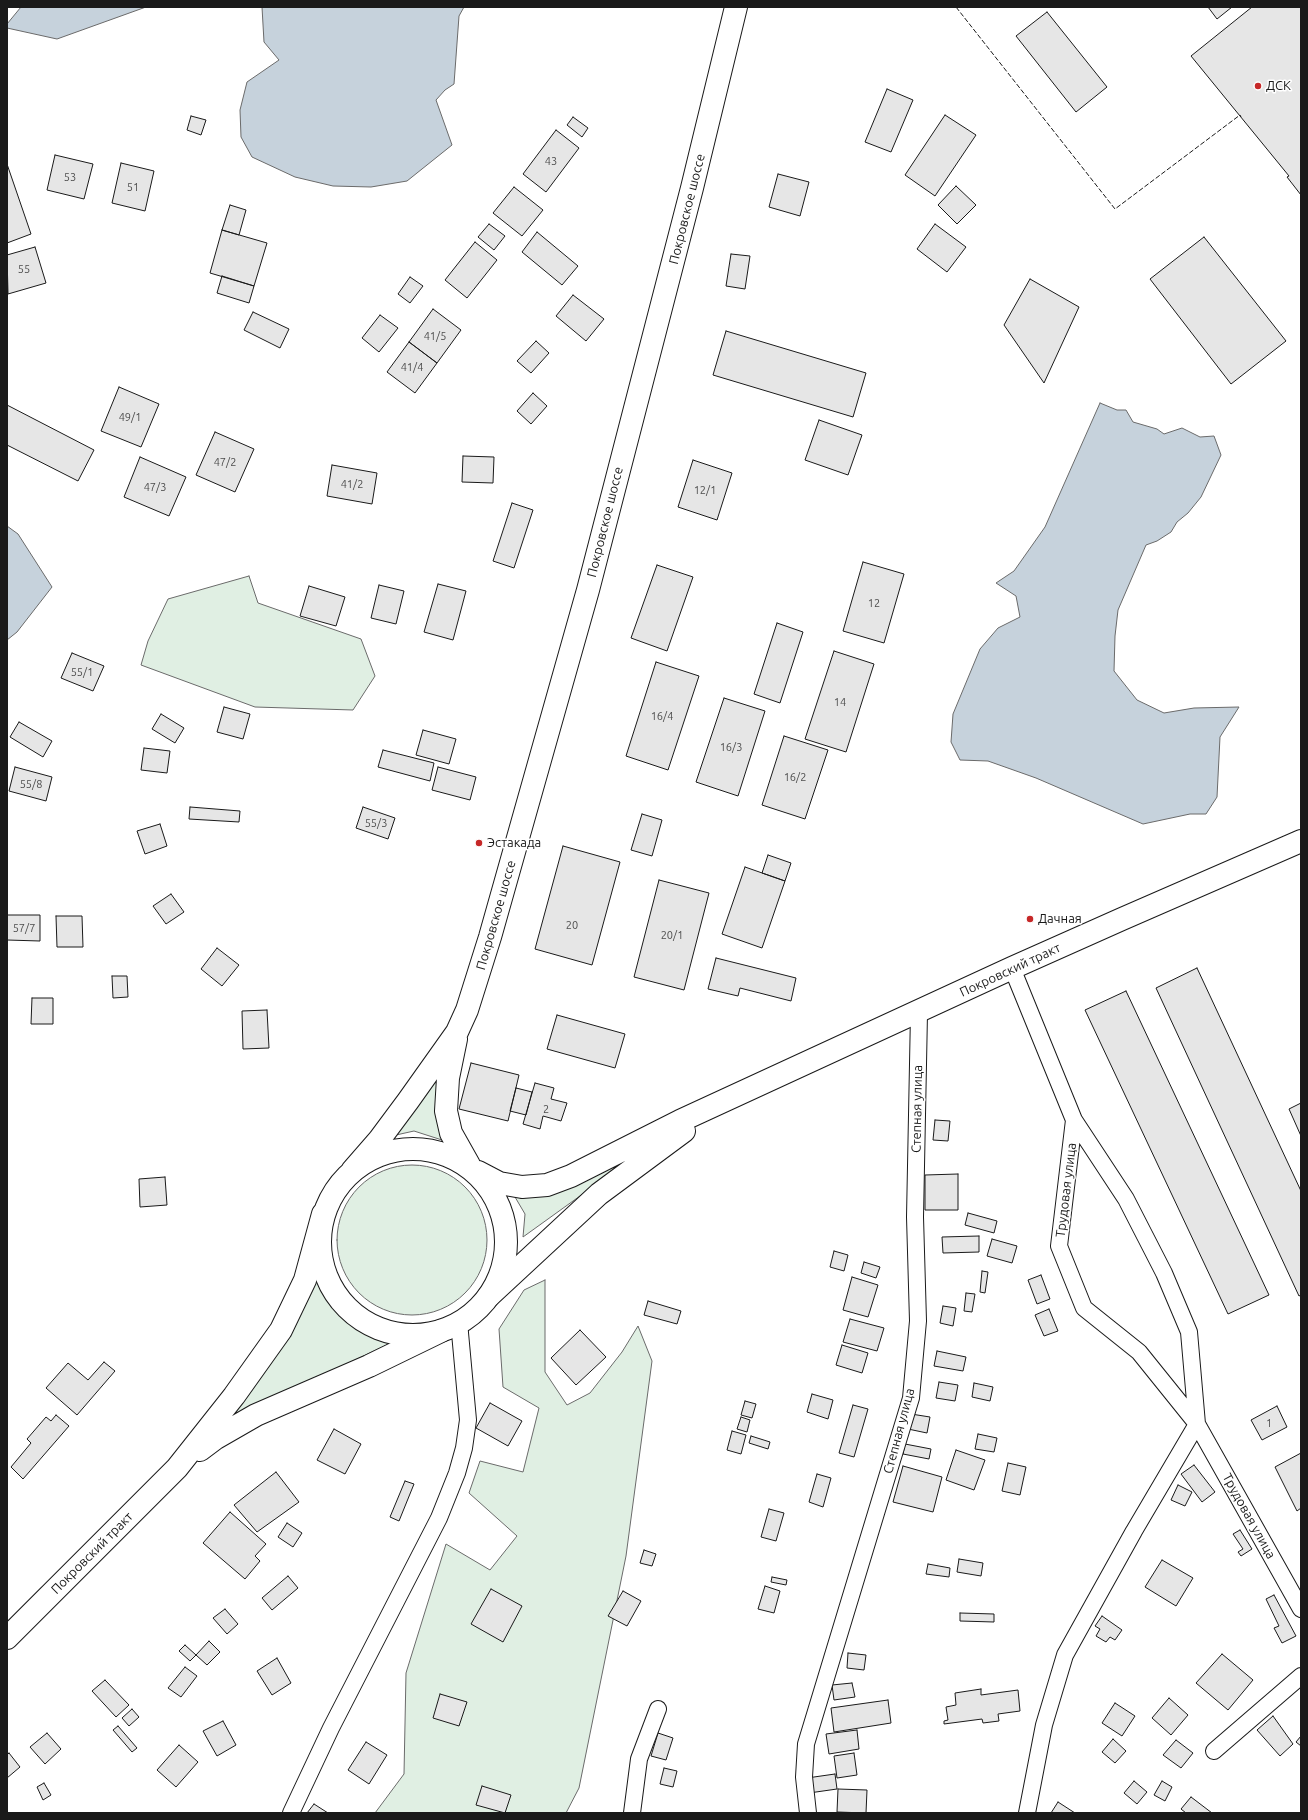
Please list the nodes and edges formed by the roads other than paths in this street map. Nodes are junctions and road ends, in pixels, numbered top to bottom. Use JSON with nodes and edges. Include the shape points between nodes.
{"nodes":[{"id":1,"x":736,"y":7,"type":"edge"},
{"id":2,"x":1301,"y":841,"type":"edge"},
{"id":3,"x":1012,"y":968,"type":"junction"},
{"id":4,"x":919,"y":1013,"type":"junction"},
{"id":5,"x":457,"y":1032,"type":"junction"},
{"id":6,"x":721,"y":1104,"type":"junction"},
{"id":7,"x":1074,"y":1120,"type":"junction"},
{"id":8,"x":474,"y":1169,"type":"junction"},
{"id":9,"x":352,"y":1171,"type":"junction"},
{"id":10,"x":323,"y":1214,"type":"junction"},
{"id":11,"x":489,"y":1296,"type":"junction"},
{"id":12,"x":450,"y":1327,"type":"junction"},
{"id":13,"x":1197,"y":1424,"type":"junction"},
{"id":14,"x":177,"y":1468,"type":"junction"},
{"id":15,"x":1301,"y":1609,"type":"edge"},
{"id":16,"x":7,"y":1638,"type":"edge"},
{"id":17,"x":1301,"y":1676,"type":"edge"},
{"id":18,"x":658,"y":1709,"type":"dead end"},
{"id":19,"x":1214,"y":1751,"type":"dead end"},
{"id":20,"x":291,"y":1813,"type":"edge"},
{"id":21,"x":632,"y":1813,"type":"edge"},
{"id":22,"x":808,"y":1813,"type":"edge"},
{"id":23,"x":1027,"y":1813,"type":"edge"}],
"edges":[{"from":1,"to":5,"type":"main road","name":"Покровское шоссе","via":[[586,598],[481,968]]},
{"from":2,"to":3,"type":"main road","name":"Покровский тракт"},
{"from":3,"to":4,"type":"main road","name":"Покровский тракт"},
{"from":3,"to":7,"type":"street","name":"Трудовая улица"},
{"from":4,"to":6,"type":"main road","name":"Покровский тракт"},
{"from":4,"to":22,"type":"street","name":"Степная улица","via":[[915,1217],[918,1321],[910,1398],[806,1744],[804,1777]]},
{"from":5,"to":8,"type":"main road","name":"Покровское шоссе","via":[[448,1078],[446,1111],[451,1133]]},
{"from":5,"to":9,"type":"main road","name":"Покровское шоссе","via":[[380,1140]]},
{"from":6,"to":8,"type":"main road","via":[[547,1185],[522,1187],[498,1183]]},
{"from":6,"to":11,"type":"main road","via":[[599,1194]]},
{"from":7,"to":13,"type":"street","name":"Трудовая улица","via":[[1126,1199],[1164,1273],[1189,1332]]},
{"from":7,"to":13,"type":"street","name":"Трудовая улица","via":[[1059,1246],[1084,1308],[1139,1352]]},
{"from":8,"to":9,"type":"main road","via":[[438,1151],[411,1149],[380,1155]]},
{"from":8,"to":11,"type":"main road","name":"Покровское шоссе","via":[[494,1194],[503,1216],[505,1242],[501,1270]]},
{"from":9,"to":10,"type":"main road","name":"Покровское шоссе","via":[[334,1190]]},
{"from":10,"to":12,"type":"main road","via":[[319,1239],[321,1265],[331,1288],[346,1308],[367,1324],[391,1333],[416,1335]]},
{"from":10,"to":14,"type":"main road","via":[[305,1280],[281,1330],[234,1396]]},
{"from":11,"to":12,"type":"main road","via":[[475,1310]]},
{"from":12,"to":14,"type":"main road","via":[[369,1366],[256,1415],[216,1438]]},
{"from":12,"to":20,"type":"street","via":[[468,1420],[457,1473],[439,1518],[331,1728]]},
{"from":13,"to":15,"type":"street","name":"Трудовая улица"},
{"from":13,"to":23,"type":"street","via":[[1065,1655],[1044,1725]]},
{"from":14,"to":16,"type":"main road","name":"Покровский тракт"},
{"from":17,"to":19,"type":"street"},
{"from":18,"to":21,"type":"street","via":[[639,1759]]}]}
